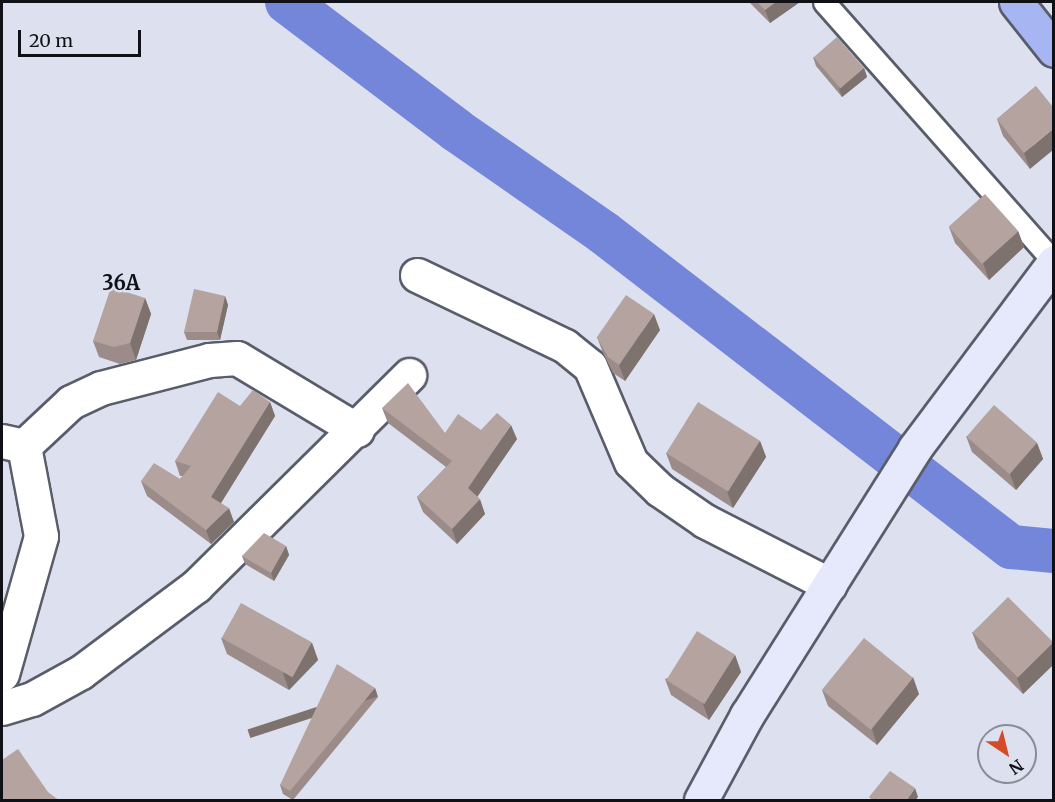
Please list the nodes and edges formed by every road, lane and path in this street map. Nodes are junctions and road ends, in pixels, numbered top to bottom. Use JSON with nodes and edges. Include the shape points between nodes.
{"nodes":[{"id":1,"x":824,"y":2,"type":"edge"},
{"id":2,"x":1016,"y":2,"type":"edge"},
{"id":3,"x":1053,"y":50,"type":"edge"},
{"id":4,"x":1053,"y":262,"type":"edge"},
{"id":5,"x":417,"y":275,"type":"dead end"},
{"id":6,"x":409,"y":375,"type":"dead end"},
{"id":7,"x":357,"y":430,"type":"junction"},
{"id":8,"x":13,"y":443,"type":"edge"},
{"id":9,"x":830,"y":585,"type":"junction"},
{"id":10,"x":2,"y":674,"type":"edge"},
{"id":11,"x":2,"y":708,"type":"edge"},
{"id":12,"x":701,"y":801,"type":"edge"}],
"edges":[{"from":1,"to":4,"type":"lane"},
{"from":2,"to":3,"type":"highway"},
{"from":4,"to":9,"type":"street","via":[[915,448]]},
{"from":5,"to":9,"type":"street","via":[[565,346],[590,366],[631,462],[660,490],[705,521]]},
{"from":6,"to":7,"type":"street"},
{"from":7,"to":8,"type":"street","via":[[237,358],[218,359],[101,388],[71,402]]},
{"from":7,"to":11,"type":"street","via":[[196,586],[81,672],[32,699]]},
{"from":8,"to":10,"type":"street","via":[[41,537]]},
{"from":9,"to":12,"type":"street"}]}
